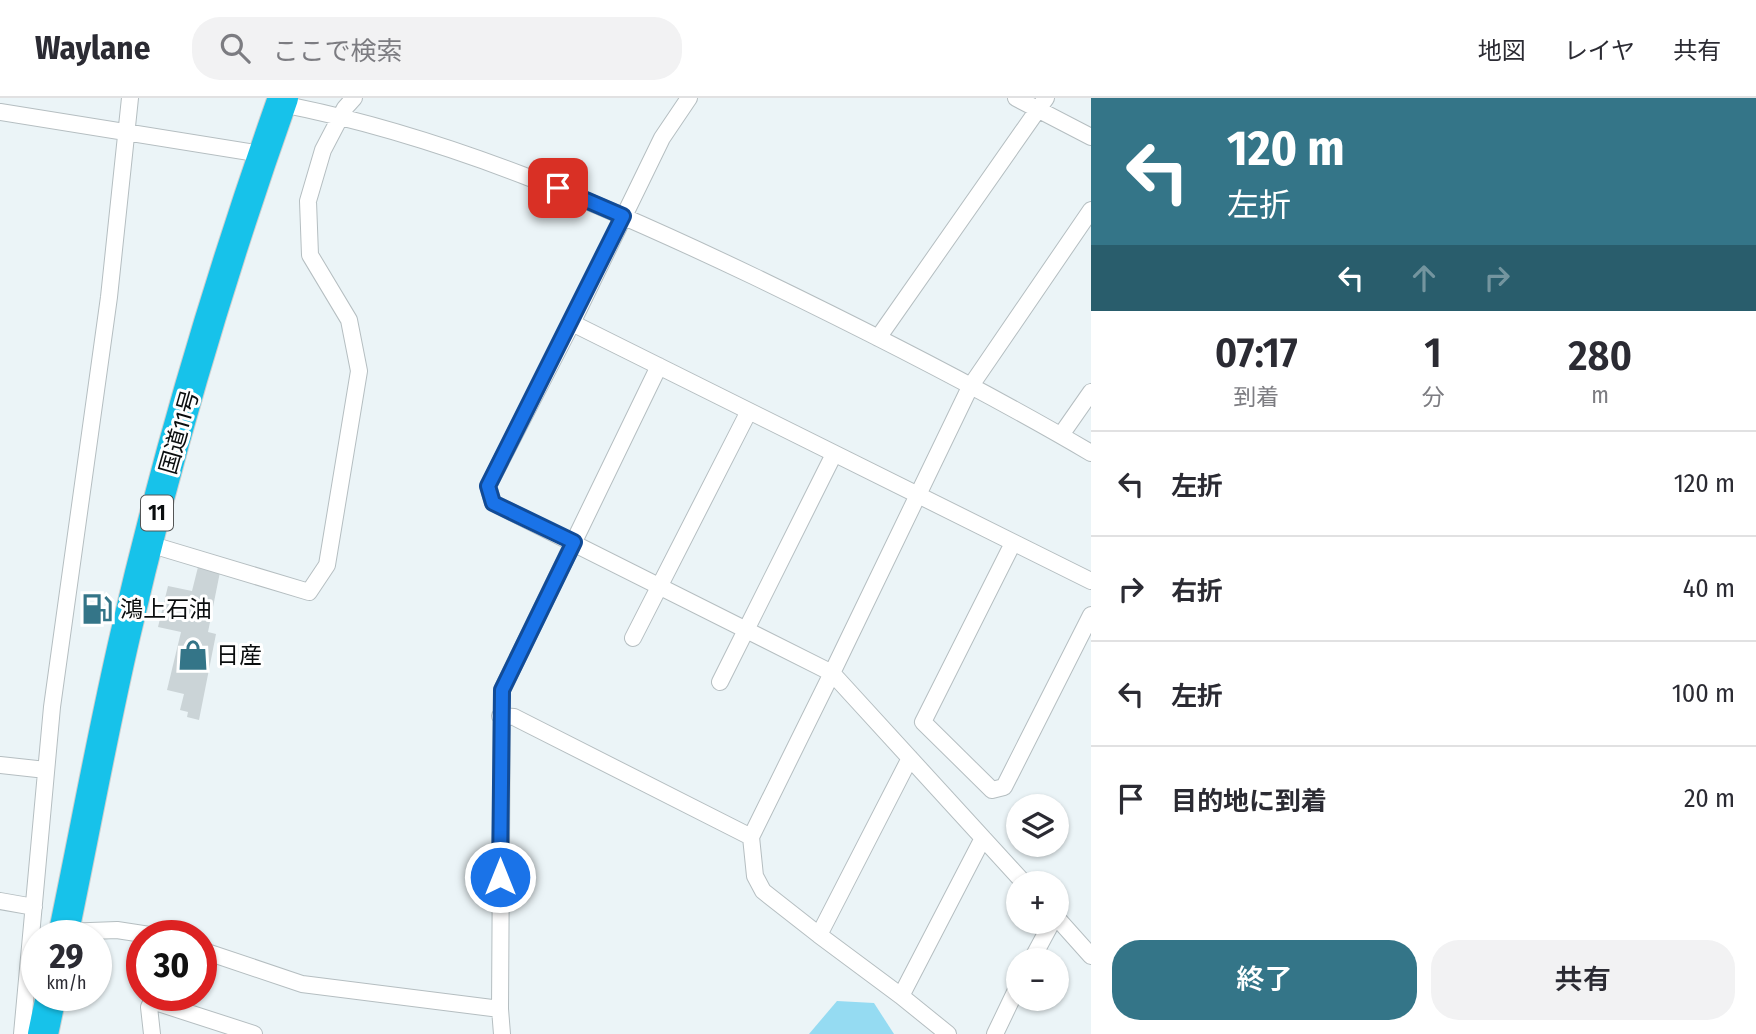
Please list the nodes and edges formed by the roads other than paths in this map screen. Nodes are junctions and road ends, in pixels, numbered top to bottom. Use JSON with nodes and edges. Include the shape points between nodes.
{"nodes":[{"id":1,"x":130,"y":98,"type":"edge"},
{"id":2,"x":354,"y":98,"type":"edge"},
{"id":3,"x":689,"y":98,"type":"edge"},
{"id":4,"x":1016,"y":98,"type":"edge"},
{"id":5,"x":282,"y":101,"type":"edge"},
{"id":6,"x":1043,"y":103,"type":"edge"},
{"id":7,"x":0,"y":112,"type":"edge"},
{"id":8,"x":341,"y":116,"type":"junction"},
{"id":9,"x":125,"y":133,"type":"junction"},
{"id":10,"x":1091,"y":137,"type":"edge"},
{"id":11,"x":262,"y":154,"type":"junction"},
{"id":12,"x":1091,"y":210,"type":"edge"},
{"id":13,"x":623,"y":216,"type":"junction"},
{"id":14,"x":572,"y":323,"type":"junction"},
{"id":15,"x":878,"y":338,"type":"junction"},
{"id":16,"x":659,"y":366,"type":"junction"},
{"id":17,"x":970,"y":387,"type":"junction"},
{"id":18,"x":1091,"y":392,"type":"edge"},
{"id":19,"x":749,"y":411,"type":"junction"},
{"id":20,"x":1061,"y":435,"type":"junction"},
{"id":21,"x":1091,"y":453,"type":"edge"},
{"id":22,"x":834,"y":454,"type":"junction"},
{"id":23,"x":918,"y":495,"type":"junction"},
{"id":24,"x":574,"y":542,"type":"junction"},
{"id":25,"x":1013,"y":543,"type":"junction"},
{"id":26,"x":149,"y":544,"type":"junction"},
{"id":27,"x":1091,"y":582,"type":"edge"},
{"id":28,"x":660,"y":586,"type":"junction"},
{"id":29,"x":1091,"y":615,"type":"edge"},
{"id":30,"x":747,"y":630,"type":"junction"},
{"id":31,"x":633,"y":638,"type":"dead end"},
{"id":32,"x":832,"y":673,"type":"junction"},
{"id":33,"x":720,"y":682,"type":"dead end"},
{"id":34,"x":500,"y":716,"type":"junction"},
{"id":35,"x":910,"y":758,"type":"junction"},
{"id":36,"x":0,"y":765,"type":"edge"},
{"id":37,"x":46,"y":770,"type":"junction"},
{"id":38,"x":751,"y":837,"type":"junction"},
{"id":39,"x":983,"y":838,"type":"junction"},
{"id":40,"x":1013,"y":871,"type":"edge"},
{"id":41,"x":0,"y":901,"type":"edge"},
{"id":42,"x":34,"y":907,"type":"junction"},
{"id":43,"x":66,"y":920,"type":"edge"},
{"id":44,"x":1069,"y":931,"type":"edge"},
{"id":45,"x":819,"y":935,"type":"junction"},
{"id":46,"x":217,"y":955,"type":"edge"},
{"id":47,"x":1091,"y":956,"type":"edge"},
{"id":48,"x":901,"y":996,"type":"junction"},
{"id":49,"x":500,"y":1009,"type":"junction"},
{"id":50,"x":48,"y":1011,"type":"edge"},
{"id":51,"x":1006,"y":1011,"type":"edge"},
{"id":52,"x":22,"y":1034,"type":"edge"},
{"id":53,"x":43,"y":1034,"type":"edge"},
{"id":54,"x":152,"y":1034,"type":"edge"},
{"id":55,"x":254,"y":1034,"type":"edge"},
{"id":56,"x":502,"y":1034,"type":"edge"},
{"id":57,"x":947,"y":1034,"type":"edge"},
{"id":58,"x":995,"y":1034,"type":"edge"}],
"edges":[{"from":1,"to":9,"type":"street"},
{"from":2,"to":8,"type":"street"},
{"from":3,"to":13,"type":"street","via":[[662,138]]},
{"from":4,"to":6,"type":"street"},
{"from":5,"to":8,"type":"street"},
{"from":5,"to":11,"type":"highway","name":"国道11号","number":"11"},
{"from":6,"to":10,"type":"street"},
{"from":6,"to":15,"type":"street"},
{"from":7,"to":9,"type":"street"},
{"from":8,"to":13,"type":"street","via":[[558,188]]},
{"from":8,"to":26,"type":"street","via":[[324,150],[308,201],[310,255],[349,320],[359,371],[327,565],[309,592]]},
{"from":9,"to":11,"type":"street"},
{"from":9,"to":37,"type":"street","via":[[109,297]]},
{"from":11,"to":26,"type":"highway","name":"国道11号","number":"11"},
{"from":12,"to":17,"type":"street"},
{"from":13,"to":14,"type":"street"},
{"from":13,"to":15,"type":"street"},
{"from":14,"to":16,"type":"street"},
{"from":14,"to":24,"type":"street","via":[[488,486],[493,503]]},
{"from":15,"to":17,"type":"street"},
{"from":16,"to":19,"type":"street"},
{"from":16,"to":24,"type":"street"},
{"from":17,"to":20,"type":"street"},
{"from":17,"to":23,"type":"street"},
{"from":18,"to":20,"type":"street"},
{"from":19,"to":22,"type":"street"},
{"from":19,"to":28,"type":"street"},
{"from":20,"to":21,"type":"street"},
{"from":22,"to":23,"type":"street"},
{"from":22,"to":30,"type":"street"},
{"from":23,"to":25,"type":"street"},
{"from":23,"to":32,"type":"street"},
{"from":24,"to":28,"type":"street"},
{"from":24,"to":34,"type":"street","via":[[502,690]]},
{"from":25,"to":27,"type":"street"},
{"from":25,"to":29,"type":"street","via":[[923,722],[992,790],[1004,787]]},
{"from":26,"to":43,"type":"highway","name":"国道11号","number":"11","via":[[125,635]]},
{"from":28,"to":30,"type":"street"},
{"from":28,"to":31,"type":"street"},
{"from":30,"to":32,"type":"street"},
{"from":30,"to":33,"type":"street"},
{"from":32,"to":35,"type":"street"},
{"from":32,"to":38,"type":"street"},
{"from":34,"to":38,"type":"street","via":[[514,718]]},
{"from":34,"to":49,"type":"street"},
{"from":35,"to":39,"type":"street"},
{"from":35,"to":45,"type":"street"},
{"from":36,"to":37,"type":"street"},
{"from":37,"to":42,"type":"street"},
{"from":38,"to":45,"type":"street","via":[[755,876],[763,891]]},
{"from":39,"to":40,"type":"street"},
{"from":39,"to":48,"type":"street"},
{"from":41,"to":42,"type":"street"},
{"from":42,"to":52,"type":"street"},
{"from":44,"to":47,"type":"street"},
{"from":45,"to":48,"type":"street"},
{"from":46,"to":49,"type":"street","via":[[302,984]]},
{"from":48,"to":57,"type":"street"},
{"from":49,"to":56,"type":"street"},
{"from":50,"to":53,"type":"highway"},
{"from":51,"to":58,"type":"street"},
{"from":54,"to":55,"type":"street","via":[[152,1001]]}]}
